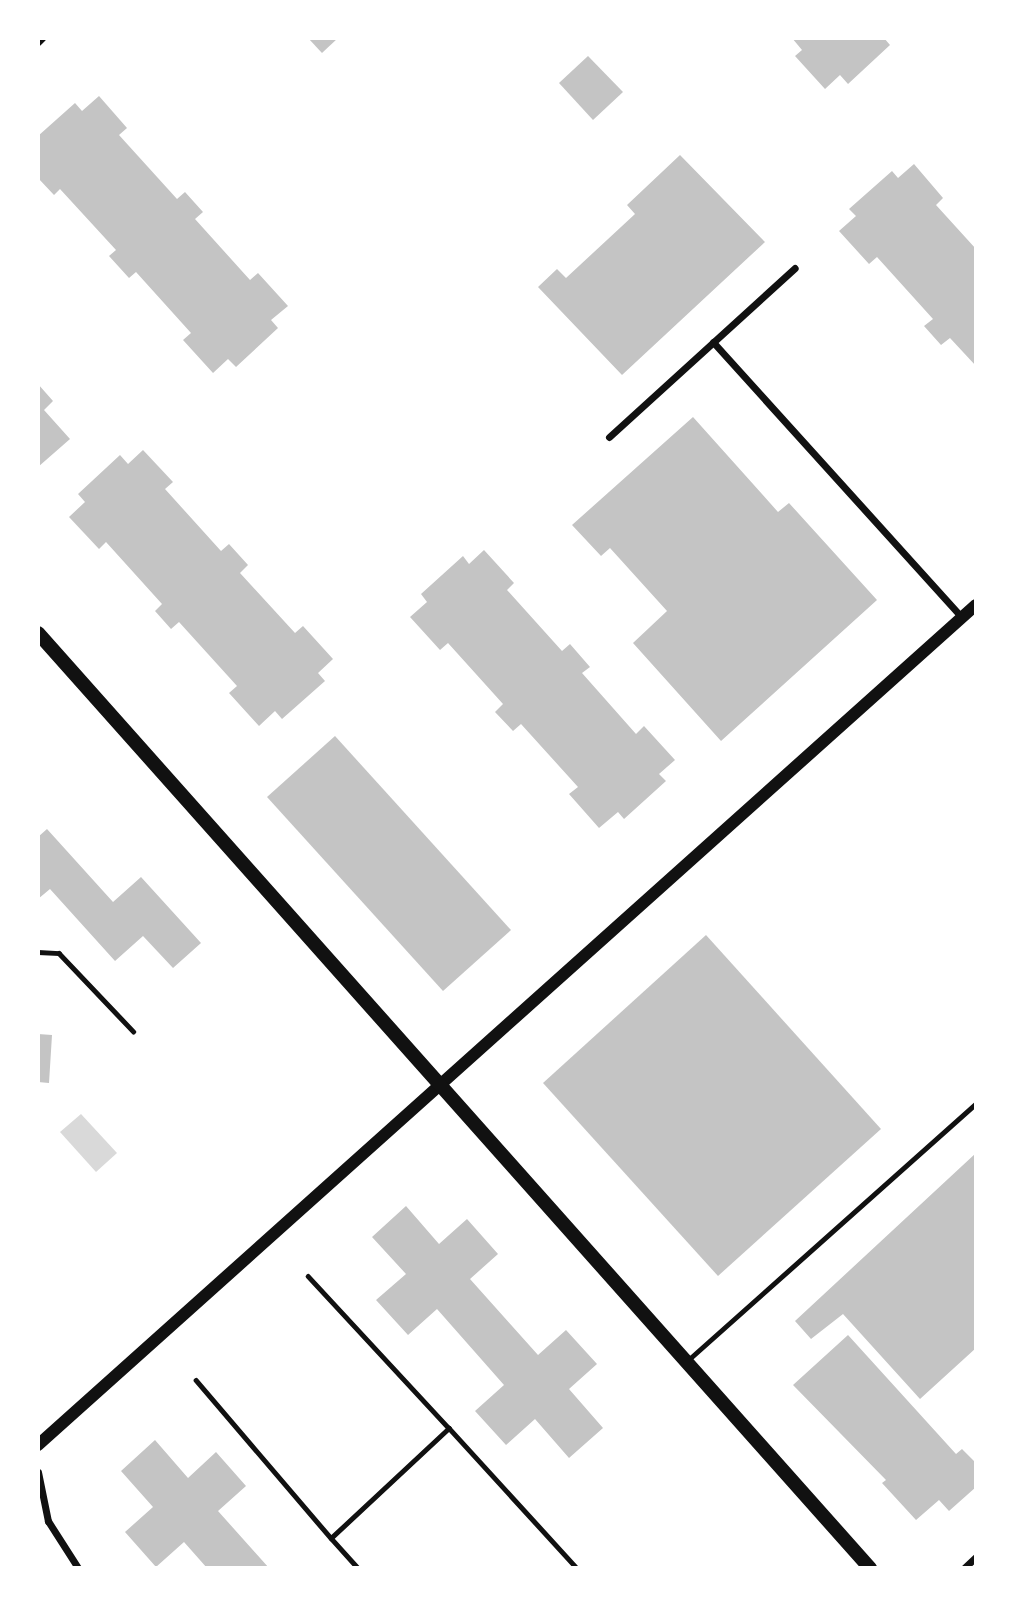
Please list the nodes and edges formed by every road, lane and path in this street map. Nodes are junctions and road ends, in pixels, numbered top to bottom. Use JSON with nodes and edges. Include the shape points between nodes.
{"nodes":[{"id":1,"x":795,"y":268,"type":"dead end"},
{"id":2,"x":713,"y":342,"type":"junction"},
{"id":3,"x":609,"y":437,"type":"dead end"},
{"id":4,"x":975,"y":605,"type":"edge"},
{"id":5,"x":962,"y":618,"type":"junction"},
{"id":6,"x":38,"y":633,"type":"edge"},
{"id":7,"x":38,"y":952,"type":"edge"},
{"id":8,"x":133,"y":1031,"type":"dead end"},
{"id":9,"x":441,"y":1086,"type":"junction"},
{"id":10,"x":975,"y":1103,"type":"edge"},
{"id":11,"x":308,"y":1276,"type":"dead end"},
{"id":12,"x":686,"y":1362,"type":"junction"},
{"id":13,"x":196,"y":1380,"type":"dead end"},
{"id":14,"x":449,"y":1428,"type":"junction"},
{"id":15,"x":38,"y":1444,"type":"edge"},
{"id":16,"x":38,"y":1472,"type":"edge"},
{"id":17,"x":331,"y":1538,"type":"junction"},
{"id":18,"x":975,"y":1557,"type":"edge"},
{"id":19,"x":78,"y":1567,"type":"edge"},
{"id":20,"x":358,"y":1567,"type":"edge"},
{"id":21,"x":577,"y":1567,"type":"edge"},
{"id":22,"x":870,"y":1567,"type":"edge"},
{"id":23,"x":964,"y":1567,"type":"edge"}],
"edges":[{"from":1,"to":2,"type":"street"},
{"from":2,"to":3,"type":"street"},
{"from":2,"to":5,"type":"street"},
{"from":4,"to":5,"type":"street"},
{"from":5,"to":9,"type":"street"},
{"from":6,"to":9,"type":"main road"},
{"from":7,"to":8,"type":"path","via":[[59,953]]},
{"from":9,"to":12,"type":"main road"},
{"from":9,"to":15,"type":"street"},
{"from":10,"to":12,"type":"lane"},
{"from":11,"to":14,"type":"path"},
{"from":12,"to":22,"type":"main road"},
{"from":13,"to":17,"type":"path"},
{"from":14,"to":17,"type":"path"},
{"from":14,"to":21,"type":"path"},
{"from":16,"to":19,"type":"street","via":[[48,1521]]},
{"from":17,"to":20,"type":"path"},
{"from":18,"to":23,"type":"street"}]}
